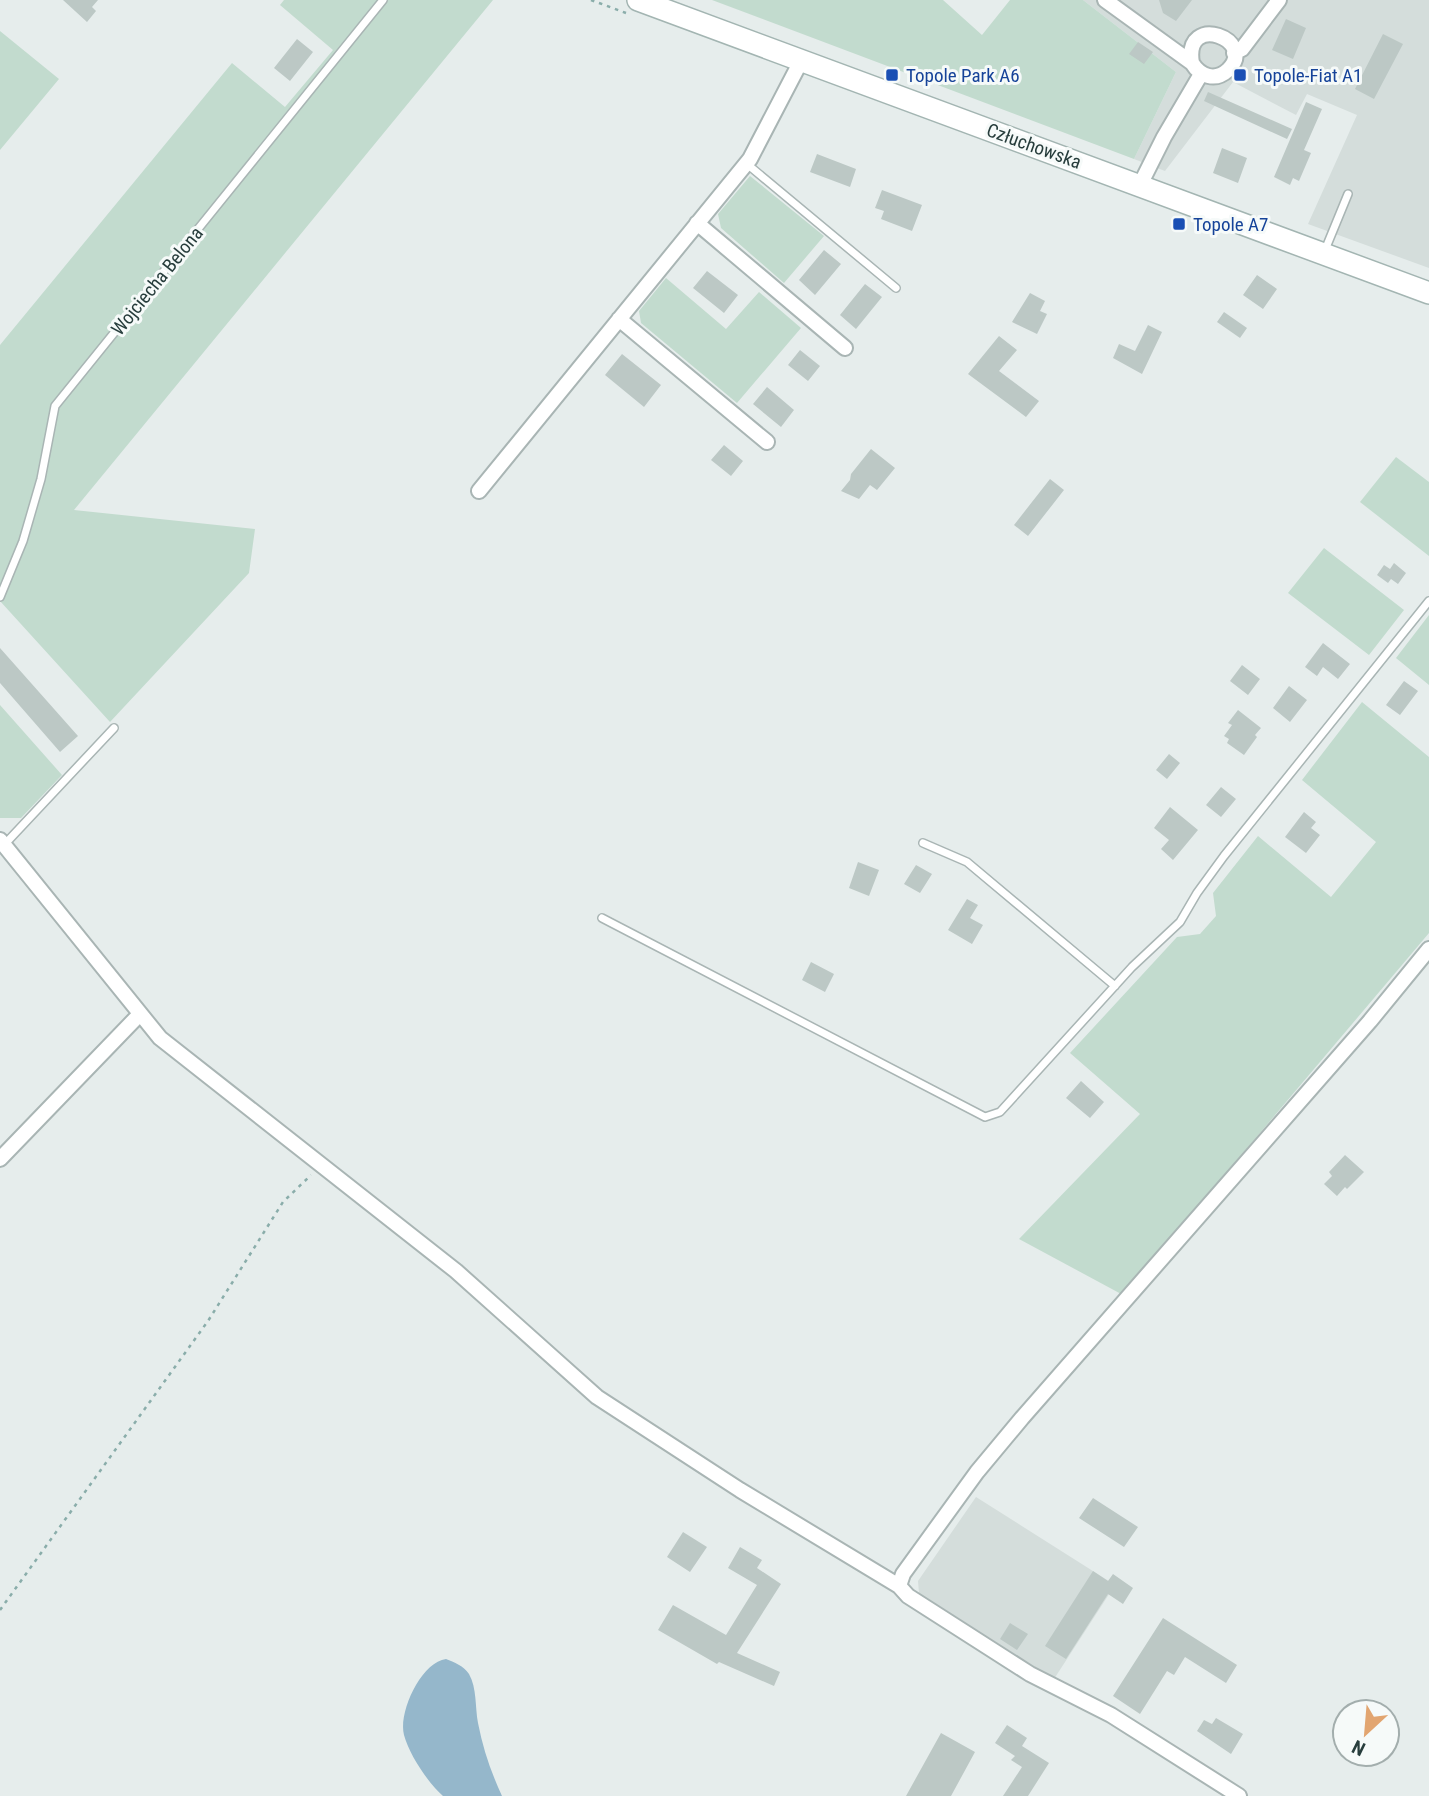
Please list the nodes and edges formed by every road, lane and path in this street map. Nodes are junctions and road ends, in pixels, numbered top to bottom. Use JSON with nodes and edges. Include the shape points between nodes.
{"nodes":[{"id":1,"x":383,"y":0,"type":"edge"},
{"id":2,"x":638,"y":0,"type":"edge"},
{"id":3,"x":1105,"y":0,"type":"edge"},
{"id":4,"x":1279,"y":0,"type":"edge"},
{"id":5,"x":1234,"y":53,"type":"junction"},
{"id":6,"x":801,"y":61,"type":"junction"},
{"id":7,"x":1196,"y":68,"type":"junction"},
{"id":8,"x":747,"y":163,"type":"junction"},
{"id":9,"x":1140,"y":185,"type":"junction"},
{"id":10,"x":1348,"y":194,"type":"dead end"},
{"id":11,"x":697,"y":223,"type":"junction"},
{"id":12,"x":1323,"y":254,"type":"junction"},
{"id":13,"x":896,"y":288,"type":"dead end"},
{"id":14,"x":1429,"y":293,"type":"edge"},
{"id":15,"x":619,"y":319,"type":"junction"},
{"id":16,"x":845,"y":348,"type":"dead end"},
{"id":17,"x":767,"y":442,"type":"dead end"},
{"id":18,"x":480,"y":491,"type":"dead end"},
{"id":19,"x":0,"y":597,"type":"edge"},
{"id":20,"x":1429,"y":601,"type":"edge"},
{"id":21,"x":114,"y":729,"type":"dead end"},
{"id":22,"x":2,"y":843,"type":"edge"},
{"id":23,"x":923,"y":843,"type":"dead end"},
{"id":24,"x":603,"y":918,"type":"dead end"},
{"id":25,"x":1429,"y":949,"type":"edge"},
{"id":26,"x":1115,"y":986,"type":"junction"},
{"id":27,"x":139,"y":1014,"type":"junction"},
{"id":28,"x":0,"y":1159,"type":"edge"},
{"id":29,"x":320,"y":1165,"type":"junction"},
{"id":30,"x":899,"y":1586,"type":"junction"},
{"id":31,"x":0,"y":1610,"type":"edge"},
{"id":32,"x":1239,"y":1796,"type":"edge"}],
"edges":[{"from":1,"to":19,"type":"lane","name":"Wojciecha Belona","via":[[55,406],[41,479]]},
{"from":2,"to":6,"type":"main road","name":"Człuchowska"},
{"from":3,"to":7,"type":"street"},
{"from":4,"to":5,"type":"street","via":[[1242,49]]},
{"from":5,"to":7,"type":"street","via":[[1231,66],[1221,75],[1208,76]]},
{"from":5,"to":7,"type":"street","via":[[1222,35],[1207,34],[1191,48]]},
{"from":6,"to":8,"type":"street"},
{"from":6,"to":9,"type":"main road","name":"Człuchowska"},
{"from":7,"to":9,"type":"street"},
{"from":8,"to":11,"type":"street"},
{"from":8,"to":13,"type":"lane"},
{"from":9,"to":12,"type":"main road","name":"Człuchowska"},
{"from":10,"to":12,"type":"lane"},
{"from":11,"to":15,"type":"street"},
{"from":11,"to":16,"type":"street"},
{"from":12,"to":14,"type":"main road","name":"Człuchowska"},
{"from":15,"to":17,"type":"street"},
{"from":15,"to":18,"type":"street"},
{"from":20,"to":26,"type":"lane","via":[[1224,856],[1180,922]]},
{"from":21,"to":22,"type":"lane"},
{"from":22,"to":27,"type":"street"},
{"from":23,"to":26,"type":"lane","via":[[967,862]]},
{"from":24,"to":26,"type":"lane","via":[[985,1117],[1000,1112],[1020,1092]]},
{"from":25,"to":30,"type":"street","via":[[1022,1418],[903,1574]]},
{"from":27,"to":28,"type":"street"},
{"from":27,"to":29,"type":"street","via":[[160,1038]]},
{"from":29,"to":30,"type":"street","via":[[456,1271],[597,1397]]},
{"from":29,"to":31,"type":"path","via":[[283,1202],[208,1321]]},
{"from":30,"to":32,"type":"street","via":[[1030,1674],[1111,1715]]}]}
